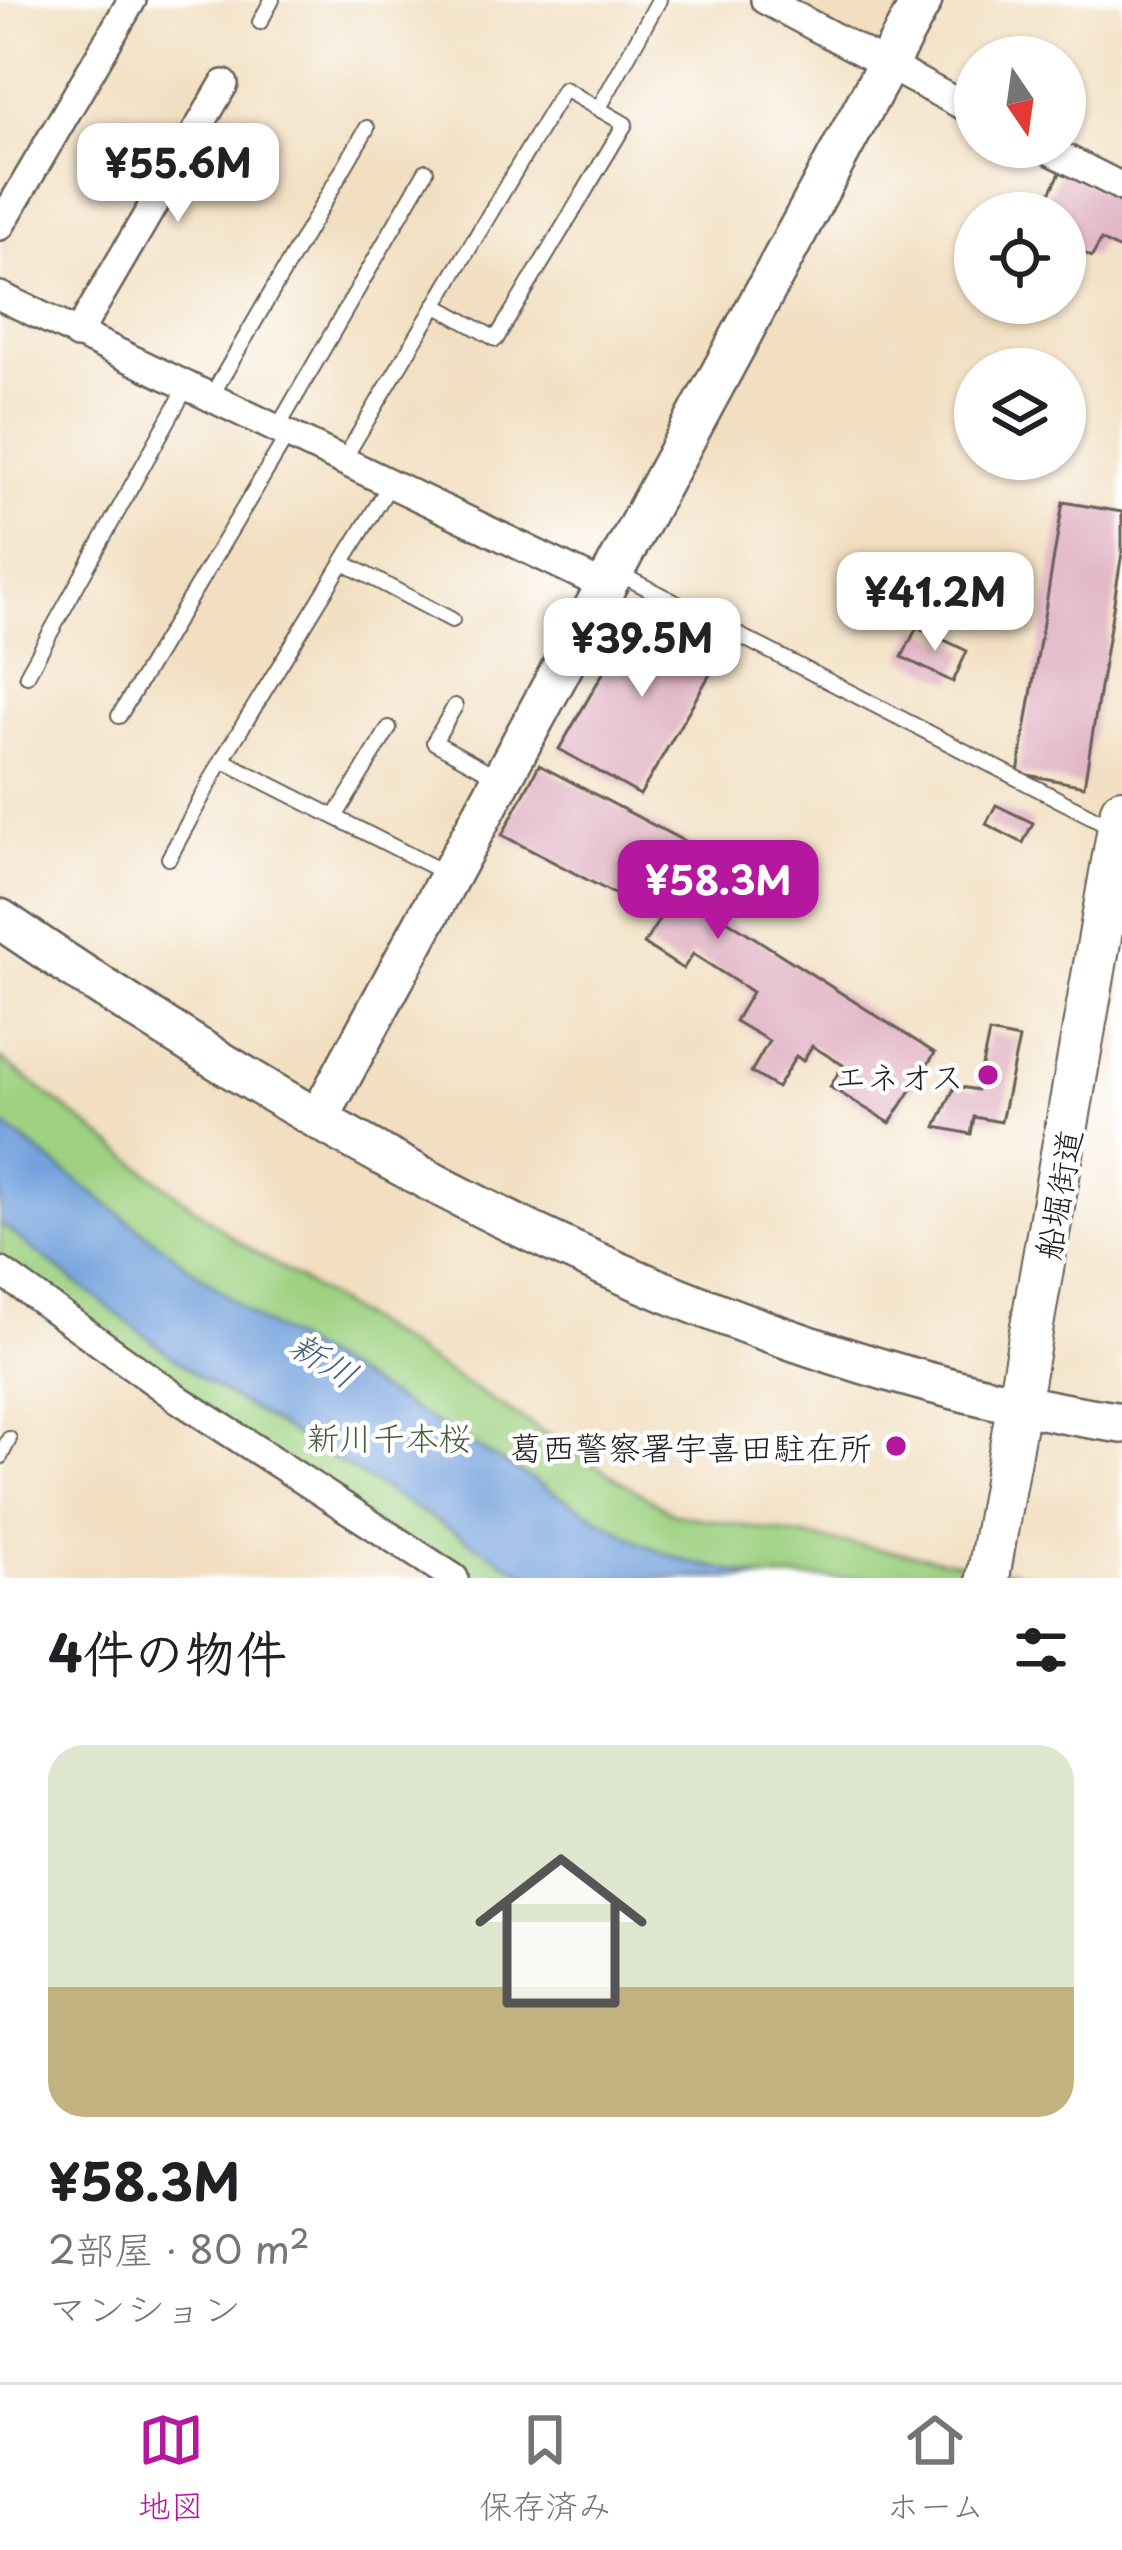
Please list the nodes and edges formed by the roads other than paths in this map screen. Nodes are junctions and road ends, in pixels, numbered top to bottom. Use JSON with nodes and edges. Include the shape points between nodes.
{"nodes":[{"id":1,"x":132,"y":0,"type":"edge"},
{"id":2,"x":272,"y":0,"type":"edge"},
{"id":3,"x":658,"y":0,"type":"edge"},
{"id":4,"x":765,"y":0,"type":"edge"},
{"id":5,"x":922,"y":0,"type":"edge"},
{"id":6,"x":260,"y":22,"type":"dead end"},
{"id":7,"x":885,"y":66,"type":"junction"},
{"id":8,"x":224,"y":84,"type":"dead end"},
{"id":9,"x":954,"y":101,"type":"edge"},
{"id":10,"x":598,"y":109,"type":"junction"},
{"id":11,"x":367,"y":128,"type":"dead end"},
{"id":12,"x":1084,"y":168,"type":"edge"},
{"id":13,"x":426,"y":171,"type":"dead end"},
{"id":14,"x":1122,"y":187,"type":"edge"},
{"id":15,"x":0,"y":226,"type":"edge"},
{"id":16,"x":0,"y":296,"type":"edge"},
{"id":17,"x":435,"y":305,"type":"junction"},
{"id":18,"x":77,"y":334,"type":"junction"},
{"id":19,"x":197,"y":394,"type":"junction"},
{"id":20,"x":284,"y":430,"type":"junction"},
{"id":21,"x":344,"y":459,"type":"junction"},
{"id":22,"x":391,"y":483,"type":"junction"},
{"id":23,"x":344,"y":562,"type":"junction"},
{"id":24,"x":608,"y":578,"type":"junction"},
{"id":25,"x":452,"y":620,"type":"dead end"},
{"id":26,"x":27,"y":675,"type":"dead end"},
{"id":27,"x":455,"y":706,"type":"dead end"},
{"id":28,"x":119,"y":716,"type":"dead end"},
{"id":29,"x":389,"y":728,"type":"dead end"},
{"id":30,"x":222,"y":760,"type":"junction"},
{"id":31,"x":500,"y":778,"type":"junction"},
{"id":32,"x":335,"y":818,"type":"junction"},
{"id":33,"x":1120,"y":820,"type":"edge"},
{"id":34,"x":169,"y":858,"type":"dead end"},
{"id":35,"x":447,"y":874,"type":"junction"},
{"id":36,"x":0,"y":919,"type":"edge"},
{"id":37,"x":320,"y":1116,"type":"junction"},
{"id":38,"x":0,"y":1271,"type":"edge"},
{"id":39,"x":1022,"y":1403,"type":"junction"},
{"id":40,"x":1122,"y":1423,"type":"edge"},
{"id":41,"x":9,"y":1439,"type":"dead end"},
{"id":42,"x":0,"y":1456,"type":"edge"},
{"id":43,"x":989,"y":1572,"type":"edge"},
{"id":44,"x":454,"y":1578,"type":"edge"}],
"edges":[{"from":1,"to":15,"type":"street"},
{"from":2,"to":6,"type":"lane"},
{"from":3,"to":10,"type":"lane"},
{"from":4,"to":7,"type":"street"},
{"from":5,"to":7,"type":"street"},
{"from":7,"to":9,"type":"street"},
{"from":7,"to":24,"type":"street"},
{"from":8,"to":18,"type":"street"},
{"from":10,"to":17,"type":"lane","via":[[564,89]]},
{"from":10,"to":17,"type":"lane","via":[[625,124],[496,339]]},
{"from":11,"to":19,"type":"lane"},
{"from":12,"to":14,"type":"street"},
{"from":13,"to":20,"type":"lane"},
{"from":16,"to":18,"type":"street"},
{"from":17,"to":21,"type":"lane"},
{"from":18,"to":19,"type":"street"},
{"from":19,"to":20,"type":"street"},
{"from":19,"to":26,"type":"lane"},
{"from":20,"to":21,"type":"street"},
{"from":20,"to":28,"type":"lane"},
{"from":21,"to":22,"type":"street"},
{"from":22,"to":23,"type":"lane"},
{"from":22,"to":24,"type":"street"},
{"from":23,"to":25,"type":"lane"},
{"from":23,"to":30,"type":"lane"},
{"from":24,"to":31,"type":"street"},
{"from":24,"to":33,"type":"lane"},
{"from":27,"to":31,"type":"lane","via":[[434,742]]},
{"from":29,"to":32,"type":"lane"},
{"from":30,"to":32,"type":"lane"},
{"from":30,"to":34,"type":"lane"},
{"from":31,"to":35,"type":"street"},
{"from":32,"to":35,"type":"lane"},
{"from":33,"to":39,"type":"main road","name":"船堀街道"},
{"from":35,"to":37,"type":"street"},
{"from":36,"to":37,"type":"street","via":[[163,1030]]},
{"from":37,"to":39,"type":"street","via":[[567,1248],[697,1304]]},
{"from":38,"to":44,"type":"street"},
{"from":39,"to":40,"type":"street"},
{"from":39,"to":43,"type":"main road","name":"船堀街道"},
{"from":41,"to":42,"type":"lane"}]}
